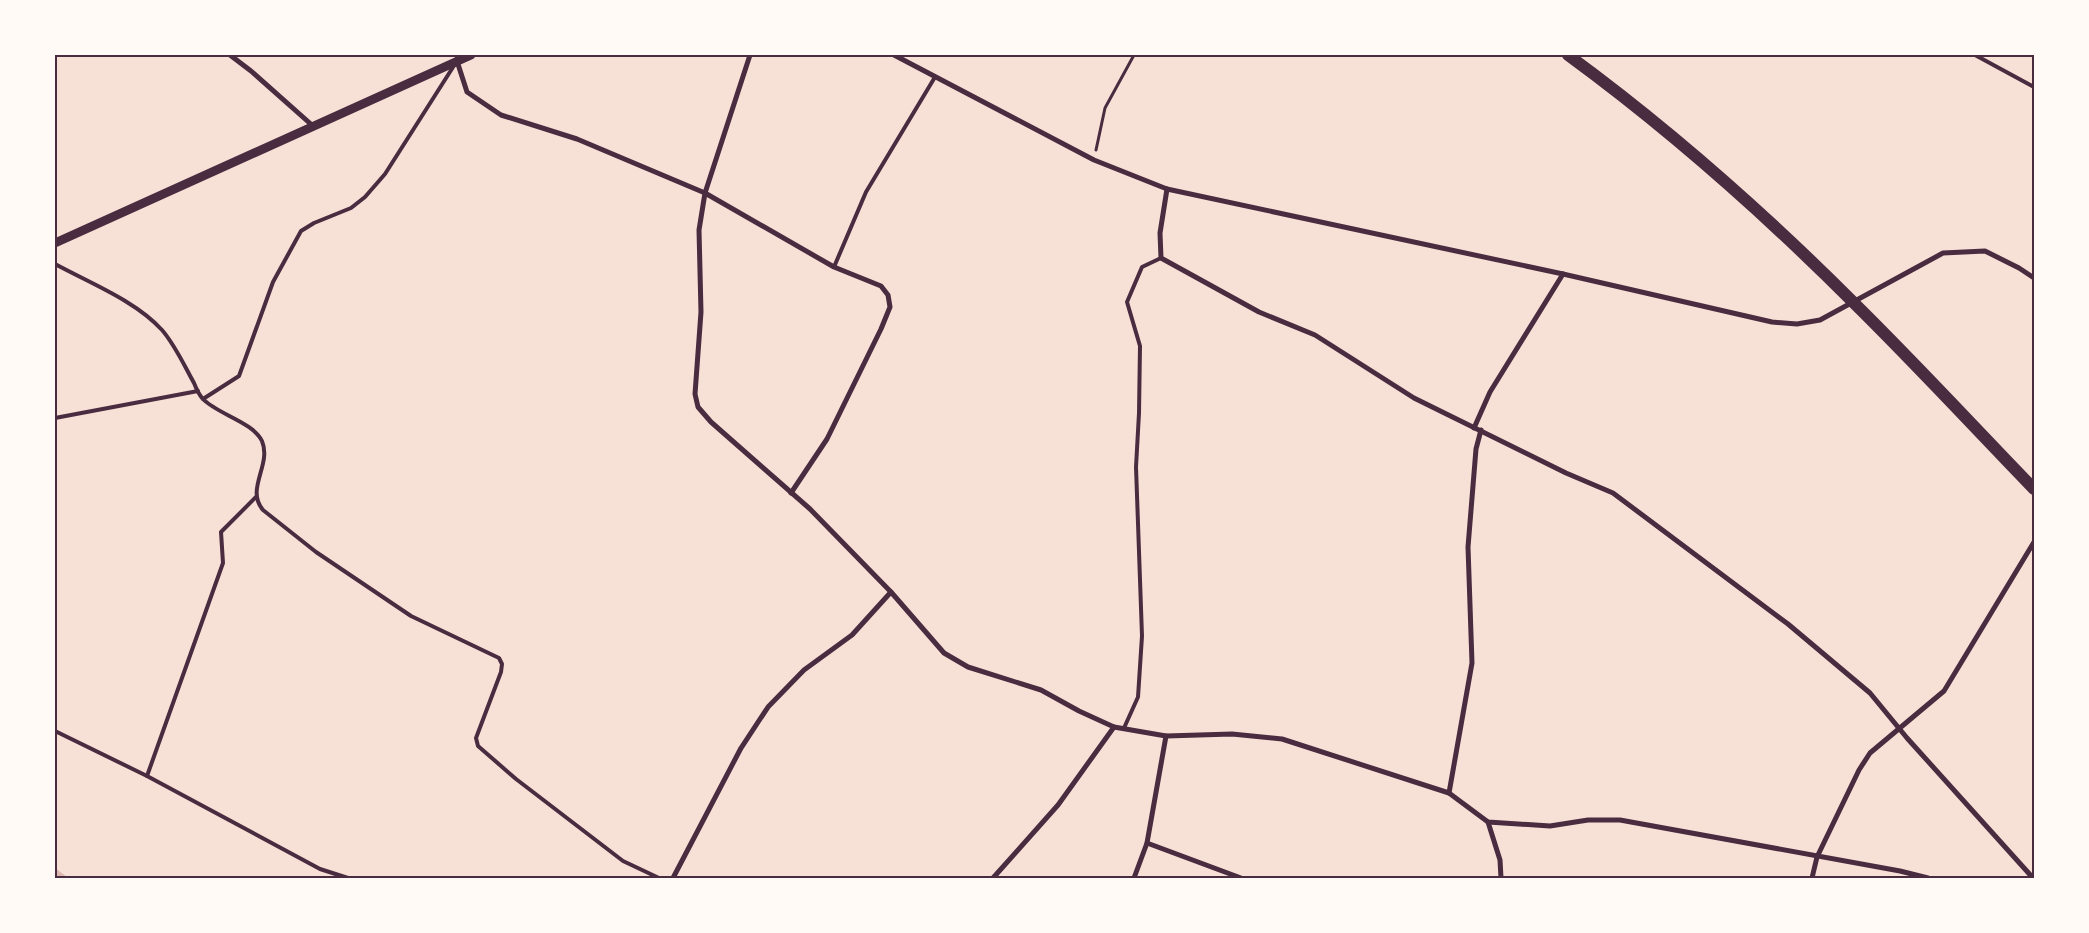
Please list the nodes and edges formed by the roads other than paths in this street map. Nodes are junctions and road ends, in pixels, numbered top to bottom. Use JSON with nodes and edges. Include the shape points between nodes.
{"nodes":[{"id":1,"x":230,"y":55,"type":"edge"},
{"id":2,"x":470,"y":55,"type":"edge"},
{"id":3,"x":750,"y":55,"type":"edge"},
{"id":4,"x":894,"y":55,"type":"edge"},
{"id":5,"x":1568,"y":55,"type":"edge"},
{"id":6,"x":1975,"y":55,"type":"edge"},
{"id":7,"x":458,"y":58,"type":"edge"},
{"id":8,"x":935,"y":77,"type":"junction"},
{"id":9,"x":2034,"y":87,"type":"edge"},
{"id":10,"x":313,"y":126,"type":"junction"},
{"id":11,"x":1167,"y":189,"type":"junction"},
{"id":12,"x":705,"y":193,"type":"junction"},
{"id":13,"x":55,"y":243,"type":"edge"},
{"id":14,"x":1161,"y":258,"type":"junction"},
{"id":15,"x":55,"y":264,"type":"edge"},
{"id":16,"x":834,"y":267,"type":"junction"},
{"id":17,"x":1563,"y":274,"type":"junction"},
{"id":18,"x":2034,"y":278,"type":"edge"},
{"id":19,"x":1854,"y":302,"type":"junction"},
{"id":20,"x":198,"y":391,"type":"junction"},
{"id":21,"x":203,"y":399,"type":"junction"},
{"id":22,"x":55,"y":418,"type":"edge"},
{"id":23,"x":1474,"y":428,"type":"junction"},
{"id":24,"x":1481,"y":430,"type":"junction"},
{"id":25,"x":2034,"y":489,"type":"edge"},
{"id":26,"x":791,"y":493,"type":"junction"},
{"id":27,"x":256,"y":497,"type":"junction"},
{"id":28,"x":2034,"y":542,"type":"edge"},
{"id":29,"x":890,"y":592,"type":"junction"},
{"id":30,"x":1114,"y":726,"type":"junction"},
{"id":31,"x":1124,"y":728,"type":"junction"},
{"id":32,"x":1899,"y":728,"type":"junction"},
{"id":33,"x":55,"y":731,"type":"edge"},
{"id":34,"x":1166,"y":736,"type":"junction"},
{"id":35,"x":147,"y":776,"type":"junction"},
{"id":36,"x":1449,"y":793,"type":"junction"},
{"id":37,"x":1488,"y":822,"type":"junction"},
{"id":38,"x":1147,"y":843,"type":"junction"},
{"id":39,"x":1817,"y":857,"type":"junction"},
{"id":40,"x":348,"y":878,"type":"edge"},
{"id":41,"x":659,"y":878,"type":"edge"},
{"id":42,"x":672,"y":878,"type":"edge"},
{"id":43,"x":993,"y":878,"type":"edge"},
{"id":44,"x":1134,"y":878,"type":"edge"},
{"id":45,"x":1241,"y":878,"type":"edge"},
{"id":46,"x":1501,"y":878,"type":"edge"},
{"id":47,"x":1812,"y":878,"type":"edge"},
{"id":48,"x":1928,"y":878,"type":"edge"},
{"id":49,"x":2033,"y":878,"type":"edge"}],
"edges":[{"from":1,"to":10,"type":"street"},
{"from":2,"to":7,"type":"street"},
{"from":3,"to":12,"type":"street"},
{"from":4,"to":8,"type":"street"},
{"from":5,"to":19,"type":"main road","via":[[1607,83],[1718,176]]},
{"from":6,"to":9,"type":"lane"},
{"from":7,"to":10,"type":"street"},
{"from":7,"to":12,"type":"street","via":[[468,92],[501,115],[577,139]]},
{"from":7,"to":21,"type":"lane","via":[[385,174],[365,197],[351,208],[301,231],[273,282],[239,376]]},
{"from":8,"to":11,"type":"street","via":[[1094,160]]},
{"from":8,"to":16,"type":"lane","via":[[866,192]]},
{"from":10,"to":13,"type":"street"},
{"from":11,"to":14,"type":"street","via":[[1160,233]]},
{"from":11,"to":17,"type":"street"},
{"from":12,"to":16,"type":"street"},
{"from":12,"to":26,"type":"street","via":[[699,230],[701,312],[695,394],[698,407]]},
{"from":14,"to":23,"type":"street","via":[[1258,312],[1314,335],[1414,398]]},
{"from":14,"to":31,"type":"lane","via":[[1142,267],[1127,302],[1140,346],[1136,467],[1142,636],[1138,697]]},
{"from":15,"to":20,"type":"lane","via":[[139,309],[162,330]]},
{"from":16,"to":26,"type":"street","via":[[881,286],[888,295],[890,307],[826,439]]},
{"from":17,"to":19,"type":"street","via":[[1772,322],[1797,324],[1820,320]]},
{"from":17,"to":23,"type":"street","via":[[1490,392]]},
{"from":18,"to":19,"type":"street","via":[[1985,250],[1943,253]]},
{"from":19,"to":25,"type":"main road"},
{"from":20,"to":21,"type":"lane"},
{"from":20,"to":22,"type":"lane"},
{"from":21,"to":27,"type":"lane","via":[[252,430],[261,440],[264,453]]},
{"from":23,"to":24,"type":"street"},
{"from":24,"to":32,"type":"street","via":[[1613,493],[1788,624],[1870,693]]},
{"from":24,"to":36,"type":"street","via":[[1476,448],[1468,548],[1472,663]]},
{"from":26,"to":29,"type":"street"},
{"from":27,"to":35,"type":"lane","via":[[221,532],[223,562]]},
{"from":27,"to":41,"type":"lane","via":[[263,510],[316,552],[411,616],[499,658],[501,672],[476,738],[478,746],[623,861]]},
{"from":28,"to":32,"type":"street","via":[[1944,691]]},
{"from":29,"to":30,"type":"street","via":[[944,653],[968,667],[1041,690]]},
{"from":29,"to":42,"type":"street","via":[[852,635],[804,670],[768,707],[741,748]]},
{"from":30,"to":31,"type":"street"},
{"from":30,"to":43,"type":"street","via":[[1058,804]]},
{"from":31,"to":34,"type":"street"},
{"from":32,"to":39,"type":"street","via":[[1870,753],[1858,770]]},
{"from":32,"to":49,"type":"street"},
{"from":33,"to":35,"type":"lane"},
{"from":34,"to":36,"type":"street","via":[[1232,734],[1282,739]]},
{"from":34,"to":38,"type":"street"},
{"from":35,"to":40,"type":"lane","via":[[320,868]]},
{"from":36,"to":37,"type":"street"},
{"from":37,"to":39,"type":"street","via":[[1550,826],[1588,820],[1620,820]]},
{"from":37,"to":46,"type":"street","via":[[1500,860]]},
{"from":38,"to":44,"type":"street"},
{"from":38,"to":45,"type":"street"},
{"from":39,"to":47,"type":"street"},
{"from":39,"to":48,"type":"street"}]}
